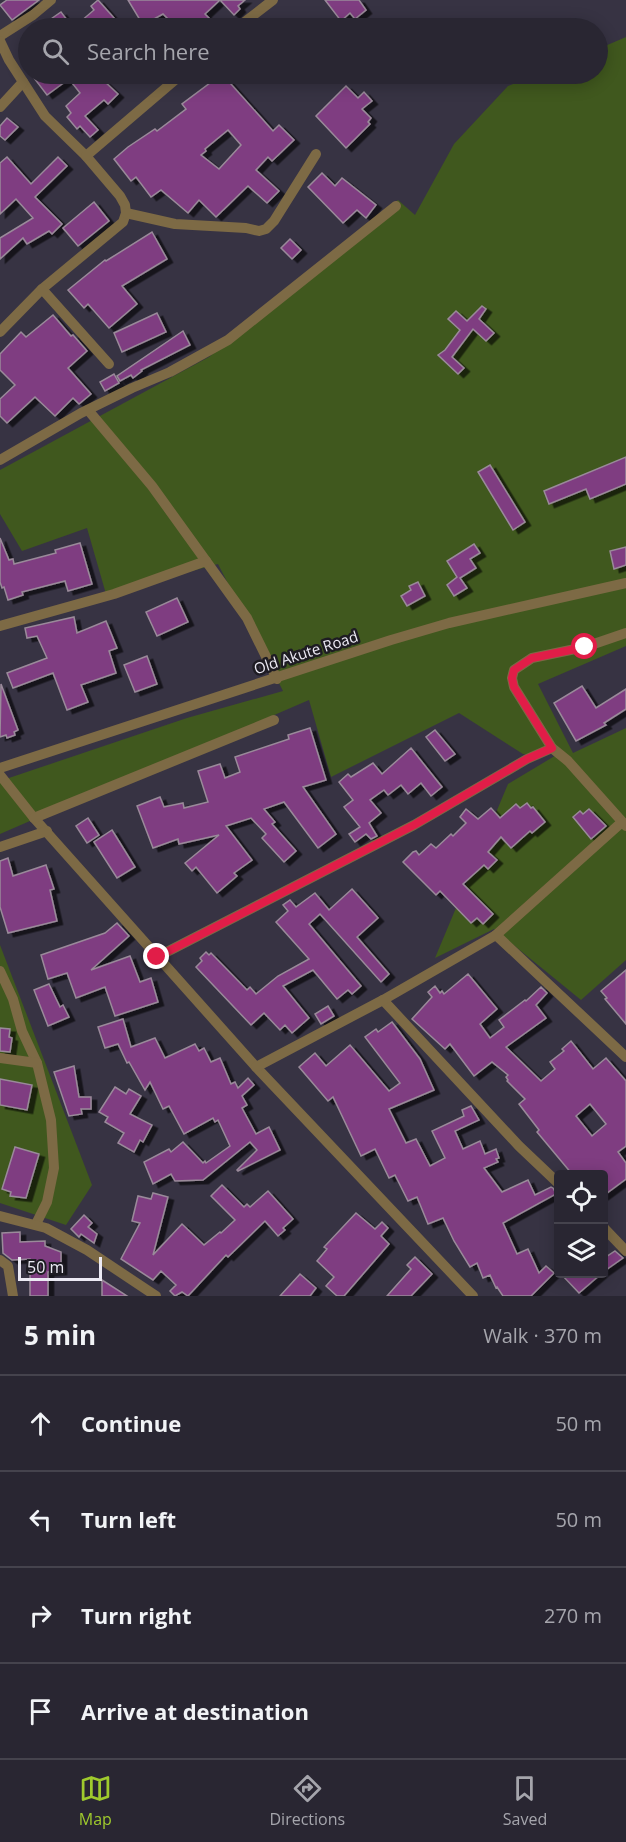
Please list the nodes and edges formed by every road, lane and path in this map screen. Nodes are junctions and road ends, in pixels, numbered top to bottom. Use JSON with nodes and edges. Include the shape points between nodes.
{"nodes":[{"id":1,"x":51,"y":0,"type":"edge"},
{"id":2,"x":273,"y":0,"type":"edge"},
{"id":3,"x":28,"y":18,"type":"edge"},
{"id":4,"x":250,"y":18,"type":"edge"},
{"id":5,"x":18,"y":25,"type":"edge"},
{"id":6,"x":0,"y":36,"type":"edge"},
{"id":7,"x":0,"y":41,"type":"edge"},
{"id":8,"x":18,"y":73,"type":"edge"},
{"id":9,"x":21,"y":84,"type":"edge"},
{"id":10,"x":24,"y":84,"type":"edge"},
{"id":11,"x":170,"y":84,"type":"edge"},
{"id":12,"x":0,"y":107,"type":"edge"},
{"id":13,"x":316,"y":154,"type":"dead end"},
{"id":14,"x":86,"y":156,"type":"junction"},
{"id":15,"x":396,"y":206,"type":"dead end"},
{"id":16,"x":126,"y":213,"type":"junction"},
{"id":17,"x":42,"y":289,"type":"junction"},
{"id":18,"x":0,"y":332,"type":"edge"},
{"id":19,"x":109,"y":364,"type":"dead end"},
{"id":20,"x":88,"y":410,"type":"junction"},
{"id":21,"x":0,"y":460,"type":"edge"},
{"id":22,"x":206,"y":561,"type":"junction"},
{"id":23,"x":626,"y":583,"type":"edge"},
{"id":24,"x":0,"y":626,"type":"edge"},
{"id":25,"x":626,"y":633,"type":"edge"},
{"id":26,"x":277,"y":679,"type":"junction"},
{"id":27,"x":274,"y":720,"type":"dead end"},
{"id":28,"x":552,"y":748,"type":"junction"},
{"id":29,"x":0,"y":768,"type":"edge"},
{"id":30,"x":0,"y":775,"type":"edge"},
{"id":31,"x":34,"y":818,"type":"junction"},
{"id":32,"x":624,"y":824,"type":"edge"},
{"id":33,"x":47,"y":831,"type":"junction"},
{"id":34,"x":0,"y":846,"type":"edge"},
{"id":35,"x":496,"y":935,"type":"junction"},
{"id":36,"x":157,"y":957,"type":"junction"},
{"id":37,"x":0,"y":971,"type":"edge"},
{"id":38,"x":383,"y":1000,"type":"junction"},
{"id":39,"x":626,"y":1057,"type":"edge"},
{"id":40,"x":0,"y":1059,"type":"edge"},
{"id":41,"x":37,"y":1063,"type":"junction"},
{"id":42,"x":256,"y":1067,"type":"junction"},
{"id":43,"x":554,"y":1180,"type":"edge"},
{"id":44,"x":0,"y":1216,"type":"edge"},
{"id":45,"x":36,"y":1224,"type":"junction"},
{"id":46,"x":608,"y":1233,"type":"edge"},
{"id":47,"x":626,"y":1251,"type":"edge"},
{"id":48,"x":0,"y":1260,"type":"edge"},
{"id":49,"x":13,"y":1296,"type":"edge"},
{"id":50,"x":156,"y":1296,"type":"edge"},
{"id":51,"x":473,"y":1296,"type":"edge"}],
"edges":[{"from":1,"to":3,"type":"street"},
{"from":2,"to":4,"type":"street"},
{"from":5,"to":6,"type":"street"},
{"from":7,"to":8,"type":"street"},
{"from":9,"to":12,"type":"street"},
{"from":10,"to":14,"type":"street","via":[[45,116]]},
{"from":11,"to":14,"type":"street"},
{"from":13,"to":16,"type":"street","via":[[266,230],[175,224]]},
{"from":14,"to":16,"type":"street","via":[[120,196]]},
{"from":15,"to":20,"type":"street","via":[[228,340]]},
{"from":16,"to":17,"type":"street","via":[[123,222]]},
{"from":17,"to":18,"type":"street"},
{"from":17,"to":19,"type":"street"},
{"from":20,"to":21,"type":"street"},
{"from":20,"to":22,"type":"street","via":[[152,486]]},
{"from":22,"to":24,"type":"street","via":[[114,594]]},
{"from":22,"to":26,"type":"street","via":[[247,618]]},
{"from":23,"to":26,"type":"street","name":"Old Akute Road","via":[[450,623]]},
{"from":25,"to":28,"type":"street","via":[[532,658],[514,670],[514,687]]},
{"from":26,"to":29,"type":"street","name":"Old Akute Road"},
{"from":27,"to":31,"type":"street"},
{"from":28,"to":32,"type":"street"},
{"from":28,"to":36,"type":"street","via":[[414,825]]},
{"from":30,"to":31,"type":"street"},
{"from":31,"to":33,"type":"street"},
{"from":32,"to":35,"type":"street"},
{"from":33,"to":34,"type":"street"},
{"from":33,"to":36,"type":"street"},
{"from":35,"to":38,"type":"street"},
{"from":35,"to":39,"type":"street"},
{"from":36,"to":42,"type":"street"},
{"from":37,"to":41,"type":"street"},
{"from":38,"to":42,"type":"street"},
{"from":38,"to":43,"type":"street"},
{"from":40,"to":41,"type":"street"},
{"from":41,"to":45,"type":"street","via":[[51,1120],[54,1168],[47,1202]]},
{"from":42,"to":51,"type":"street"},
{"from":44,"to":45,"type":"street"},
{"from":45,"to":50,"type":"street","via":[[87,1250]]},
{"from":46,"to":47,"type":"street"},
{"from":48,"to":49,"type":"street","via":[[8,1266]]}]}
